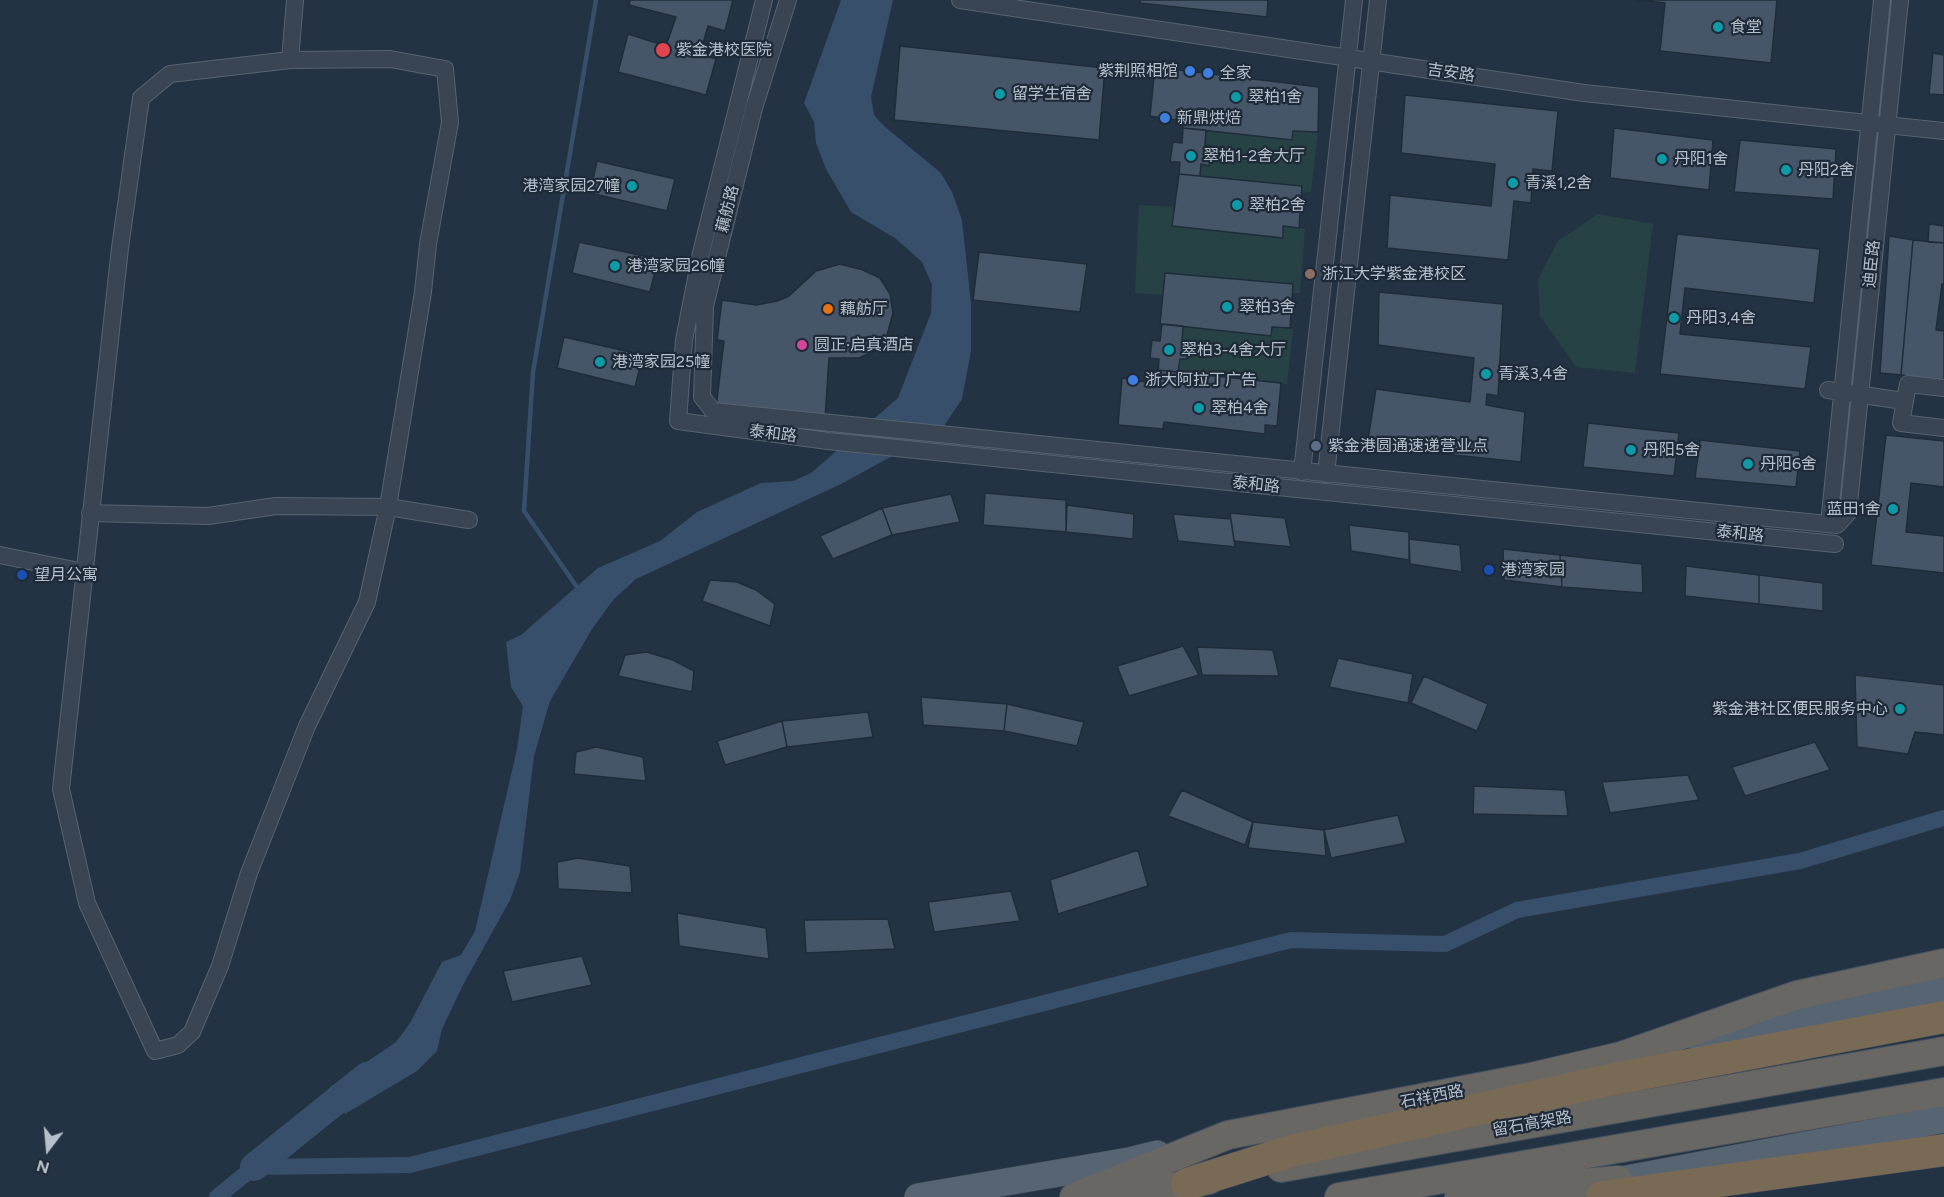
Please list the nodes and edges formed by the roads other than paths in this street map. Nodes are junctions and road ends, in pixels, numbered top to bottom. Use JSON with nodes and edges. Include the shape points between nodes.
{"nodes":[{"id":1,"x":295,"y":0,"type":"edge"},
{"id":2,"x":764,"y":0,"type":"edge"},
{"id":3,"x":788,"y":0,"type":"edge"},
{"id":4,"x":960,"y":0,"type":"edge"},
{"id":5,"x":1354,"y":0,"type":"edge"},
{"id":6,"x":1378,"y":0,"type":"edge"},
{"id":7,"x":1882,"y":0,"type":"edge"},
{"id":8,"x":1900,"y":0,"type":"edge"},
{"id":9,"x":1348,"y":58,"type":"junction"},
{"id":10,"x":290,"y":60,"type":"junction"},
{"id":11,"x":1371,"y":62,"type":"junction"},
{"id":12,"x":1868,"y":123,"type":"junction"},
{"id":13,"x":1886,"y":125,"type":"junction"},
{"id":14,"x":1944,"y":131,"type":"edge"},
{"id":15,"x":705,"y":308,"type":"junction"},
{"id":16,"x":1944,"y":388,"type":"edge"},
{"id":17,"x":1835,"y":391,"type":"junction"},
{"id":18,"x":1860,"y":395,"type":"junction"},
{"id":19,"x":1904,"y":402,"type":"junction"},
{"id":20,"x":683,"y":422,"type":"junction"},
{"id":21,"x":1944,"y":428,"type":"edge"},
{"id":22,"x":1302,"y":472,"type":"junction"},
{"id":23,"x":1326,"y":474,"type":"junction"},
{"id":24,"x":388,"y":507,"type":"junction"},
{"id":25,"x":90,"y":513,"type":"junction"},
{"id":26,"x":469,"y":519,"type":"dead end"},
{"id":27,"x":1833,"y":524,"type":"junction"},
{"id":28,"x":1835,"y":544,"type":"dead end"},
{"id":29,"x":0,"y":555,"type":"edge"},
{"id":30,"x":84,"y":572,"type":"junction"},
{"id":31,"x":1944,"y":963,"type":"edge"},
{"id":32,"x":1944,"y":988,"type":"edge"},
{"id":33,"x":1944,"y":1017,"type":"edge"},
{"id":34,"x":1944,"y":1052,"type":"edge"},
{"id":35,"x":1615,"y":1068,"type":"junction"},
{"id":36,"x":1944,"y":1092,"type":"edge"},
{"id":37,"x":1944,"y":1119,"type":"edge"},
{"id":38,"x":1228,"y":1134,"type":"junction"},
{"id":39,"x":1944,"y":1150,"type":"edge"},
{"id":40,"x":1187,"y":1184,"type":"junction"},
{"id":41,"x":1610,"y":1189,"type":"edge"},
{"id":42,"x":918,"y":1197,"type":"edge"},
{"id":43,"x":1074,"y":1197,"type":"edge"},
{"id":44,"x":1119,"y":1197,"type":"edge"},
{"id":45,"x":1339,"y":1197,"type":"edge"},
{"id":46,"x":1451,"y":1197,"type":"edge"},
{"id":47,"x":1533,"y":1197,"type":"edge"}],
"edges":[{"from":1,"to":10,"type":"street"},
{"from":2,"to":20,"type":"street","name":"藕舫路","via":[[699,263],[684,340]]},
{"from":3,"to":15,"type":"street","name":"藕舫路","via":[[754,108]]},
{"from":4,"to":9,"type":"street","name":"吉安路"},
{"from":5,"to":9,"type":"street"},
{"from":6,"to":11,"type":"street"},
{"from":7,"to":12,"type":"street","name":"迪臣路"},
{"from":8,"to":13,"type":"street","name":"迪臣路"},
{"from":9,"to":11,"type":"street","name":"吉安路"},
{"from":9,"to":22,"type":"street"},
{"from":10,"to":24,"type":"street","via":[[390,59],[445,69],[450,122]]},
{"from":10,"to":25,"type":"street","via":[[170,74],[141,98]]},
{"from":11,"to":12,"type":"street","name":"吉安路","via":[[1584,93]]},
{"from":11,"to":23,"type":"street"},
{"from":12,"to":13,"type":"street","name":"吉安路"},
{"from":12,"to":17,"type":"street","name":"迪臣路"},
{"from":13,"to":14,"type":"street","name":"吉安路"},
{"from":13,"to":18,"type":"street","name":"迪臣路"},
{"from":15,"to":20,"type":"street","name":"藕舫路"},
{"from":15,"to":22,"type":"street","name":"泰和路","via":[[702,397],[712,411]]},
{"from":16,"to":19,"type":"street","via":[[1908,384]]},
{"from":17,"to":18,"type":"street"},
{"from":17,"to":27,"type":"street","name":"迪臣路"},
{"from":18,"to":19,"type":"street"},
{"from":18,"to":27,"type":"street","name":"迪臣路","via":[[1848,513]]},
{"from":19,"to":21,"type":"street","via":[[1901,423]]},
{"from":20,"to":28,"type":"street","name":"泰和路","via":[[938,453]]},
{"from":22,"to":23,"type":"street","name":"泰和路"},
{"from":23,"to":27,"type":"street","name":"泰和路"},
{"from":24,"to":25,"type":"street","via":[[276,506],[208,516]]},
{"from":24,"to":26,"type":"street"},
{"from":24,"to":30,"type":"street","via":[[367,602],[307,726],[192,1032],[178,1045],[156,1051],[87,903],[61,789]]},
{"from":25,"to":30,"type":"street"},
{"from":29,"to":30,"type":"street"},
{"from":31,"to":35,"type":"highway","via":[[1797,994]]},
{"from":32,"to":35,"type":"main road","name":"石祥西路"},
{"from":33,"to":35,"type":"highway"},
{"from":34,"to":40,"type":"highway","name":"留石高架路"},
{"from":35,"to":38,"type":"highway","name":"石祥西路","via":[[1509,1081]]},
{"from":35,"to":40,"type":"highway","via":[[1291,1151]]},
{"from":36,"to":45,"type":"highway"},
{"from":37,"to":41,"type":"main road"},
{"from":38,"to":42,"type":"main road","name":"石祥西路","via":[[1129,1161]]},
{"from":38,"to":43,"type":"highway"},
{"from":39,"to":41,"type":"highway","via":[[1735,1178]]},
{"from":40,"to":44,"type":"highway","name":"留石高架路"},
{"from":41,"to":46,"type":"highway","via":[[1493,1190]]},
{"from":41,"to":47,"type":"main road"}]}
